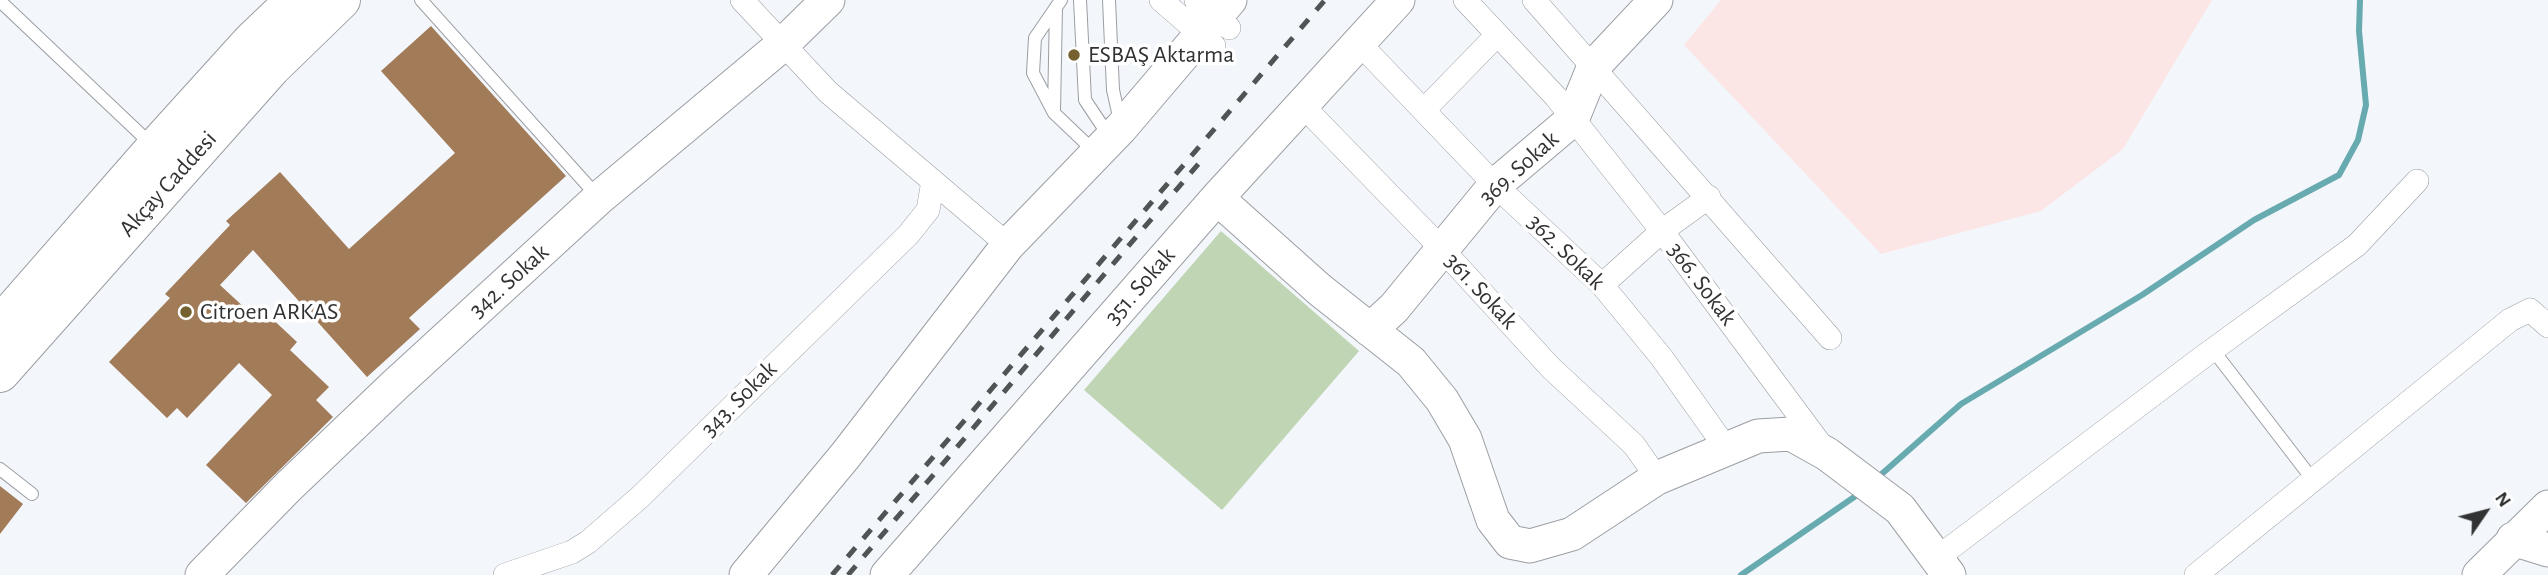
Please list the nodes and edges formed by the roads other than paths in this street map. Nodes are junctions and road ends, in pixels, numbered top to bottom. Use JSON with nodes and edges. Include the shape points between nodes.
{"nodes":[{"id":1,"x":276,"y":0,"type":"edge"},
{"id":2,"x":295,"y":0,"type":"edge"},
{"id":3,"x":341,"y":0,"type":"edge"},
{"id":4,"x":369,"y":0,"type":"edge"},
{"id":5,"x":421,"y":0,"type":"edge"},
{"id":6,"x":742,"y":0,"type":"edge"},
{"id":7,"x":828,"y":0,"type":"edge"},
{"id":8,"x":1080,"y":0,"type":"edge"},
{"id":9,"x":1109,"y":0,"type":"edge"},
{"id":10,"x":1161,"y":0,"type":"edge"},
{"id":11,"x":1254,"y":0,"type":"edge"},
{"id":12,"x":1398,"y":0,"type":"edge"},
{"id":13,"x":1465,"y":0,"type":"edge"},
{"id":14,"x":1534,"y":0,"type":"edge"},
{"id":15,"x":0,"y":1,"type":"edge"},
{"id":16,"x":1652,"y":1,"type":"edge"},
{"id":17,"x":1059,"y":3,"type":"edge"},
{"id":18,"x":1214,"y":21,"type":"edge"},
{"id":19,"x":1497,"y":35,"type":"junction"},
{"id":20,"x":1359,"y":43,"type":"junction"},
{"id":21,"x":782,"y":45,"type":"junction"},
{"id":22,"x":262,"y":54,"type":"junction"},
{"id":23,"x":1594,"y":66,"type":"junction"},
{"id":24,"x":1302,"y":105,"type":"junction"},
{"id":25,"x":1424,"y":110,"type":"junction"},
{"id":26,"x":1054,"y":113,"type":"junction"},
{"id":27,"x":1572,"y":120,"type":"junction"},
{"id":28,"x":1110,"y":140,"type":"junction"},
{"id":29,"x":155,"y":148,"type":"junction"},
{"id":30,"x":933,"y":181,"type":"junction"},
{"id":31,"x":2417,"y":181,"type":"dead end"},
{"id":32,"x":1495,"y":185,"type":"junction"},
{"id":33,"x":1709,"y":197,"type":"junction"},
{"id":34,"x":599,"y":198,"type":"junction"},
{"id":35,"x":1217,"y":198,"type":"junction"},
{"id":36,"x":1662,"y":232,"type":"junction"},
{"id":37,"x":1008,"y":245,"type":"junction"},
{"id":38,"x":1441,"y":248,"type":"junction"},
{"id":39,"x":1602,"y":285,"type":"junction"},
{"id":40,"x":2546,"y":318,"type":"edge"},
{"id":41,"x":0,"y":325,"type":"edge"},
{"id":42,"x":1370,"y":330,"type":"junction"},
{"id":43,"x":1830,"y":338,"type":"dead end"},
{"id":44,"x":2213,"y":350,"type":"junction"},
{"id":45,"x":0,"y":373,"type":"edge"},
{"id":46,"x":1726,"y":448,"type":"junction"},
{"id":47,"x":1827,"y":454,"type":"junction"},
{"id":48,"x":0,"y":469,"type":"edge"},
{"id":49,"x":1657,"y":478,"type":"junction"},
{"id":50,"x":2314,"y":480,"type":"junction"},
{"id":51,"x":32,"y":494,"type":"dead end"},
{"id":52,"x":2548,"y":507,"type":"edge"},
{"id":53,"x":2513,"y":539,"type":"junction"},
{"id":54,"x":2548,"y":550,"type":"edge"},
{"id":55,"x":1943,"y":567,"type":"edge"},
{"id":56,"x":202,"y":575,"type":"edge"},
{"id":57,"x":505,"y":575,"type":"edge"},
{"id":58,"x":746,"y":575,"type":"edge"},
{"id":59,"x":887,"y":575,"type":"edge"},
{"id":60,"x":2196,"y":575,"type":"edge"},
{"id":61,"x":2479,"y":575,"type":"edge"}],
"edges":[{"from":1,"to":22,"type":"highway"},
{"from":2,"to":22,"type":"highway","name":"Akçay Caddesi"},
{"from":3,"to":22,"type":"highway","name":"Akçay Caddesi"},
{"from":4,"to":22,"type":"highway","via":[[356,12]]},
{"from":5,"to":34,"type":"lane"},
{"from":6,"to":21,"type":"street"},
{"from":7,"to":21,"type":"street","name":"342. Sokak"},
{"from":8,"to":28,"type":"lane","via":[[1085,100]]},
{"from":9,"to":28,"type":"lane"},
{"from":10,"to":18,"type":"street"},
{"from":11,"to":18,"type":"street"},
{"from":12,"to":20,"type":"street","name":"351. Sokak"},
{"from":13,"to":19,"type":"street","name":"366. Sokak"},
{"from":14,"to":23,"type":"street"},
{"from":15,"to":29,"type":"lane"},
{"from":16,"to":23,"type":"street","name":"369. Sokak"},
{"from":17,"to":26,"type":"lane"},
{"from":17,"to":26,"type":"lane","via":[[1035,38],[1033,73]]},
{"from":18,"to":28,"type":"street"},
{"from":19,"to":25,"type":"street"},
{"from":19,"to":27,"type":"street","name":"366. Sokak"},
{"from":20,"to":24,"type":"street","name":"351. Sokak"},
{"from":20,"to":25,"type":"street","name":"362. Sokak"},
{"from":21,"to":30,"type":"street","via":[[828,92]]},
{"from":21,"to":34,"type":"street","name":"342. Sokak"},
{"from":22,"to":29,"type":"highway","name":"Akçay Caddesi"},
{"from":22,"to":45,"type":"highway","name":"Akçay Caddesi"},
{"from":23,"to":27,"type":"street","name":"369. Sokak"},
{"from":23,"to":33,"type":"street"},
{"from":24,"to":35,"type":"street","name":"351. Sokak"},
{"from":24,"to":38,"type":"street","name":"361. Sokak"},
{"from":25,"to":32,"type":"street","name":"362. Sokak"},
{"from":26,"to":28,"type":"lane"},
{"from":27,"to":32,"type":"street","name":"369. Sokak"},
{"from":27,"to":36,"type":"street","name":"366. Sokak"},
{"from":28,"to":37,"type":"street"},
{"from":29,"to":41,"type":"highway","name":"Akçay Caddesi"},
{"from":30,"to":37,"type":"street"},
{"from":30,"to":57,"type":"street","name":"343. Sokak","via":[[928,210],[908,235],[640,497],[572,552]]},
{"from":31,"to":44,"type":"street","via":[[2357,245]]},
{"from":32,"to":38,"type":"street","name":"369. Sokak"},
{"from":32,"to":39,"type":"street","name":"362. Sokak"},
{"from":33,"to":36,"type":"street"},
{"from":33,"to":43,"type":"street"},
{"from":34,"to":56,"type":"street","name":"342. Sokak","via":[[385,394]]},
{"from":35,"to":42,"type":"street"},
{"from":35,"to":59,"type":"street","name":"351. Sokak"},
{"from":36,"to":39,"type":"street"},
{"from":36,"to":47,"type":"street","name":"366. Sokak"},
{"from":37,"to":58,"type":"street","via":[[845,456]]},
{"from":38,"to":42,"type":"street","name":"369. Sokak","via":[[1394,309]]},
{"from":38,"to":49,"type":"street","name":"361. Sokak","via":[[1551,368],[1634,445]]},
{"from":39,"to":46,"type":"street","name":"362. Sokak","via":[[1662,358]]},
{"from":40,"to":50,"type":"street","via":[[2529,310],[2510,320]]},
{"from":42,"to":49,"type":"street","via":[[1411,362],[1442,400],[1465,439],[1493,520],[1510,542],[1530,546],[1572,534]]},
{"from":44,"to":50,"type":"lane"},
{"from":44,"to":55,"type":"street"},
{"from":46,"to":47,"type":"street","via":[[1758,436],[1791,434]]},
{"from":46,"to":49,"type":"street"},
{"from":47,"to":55,"type":"street","via":[[1900,509]]},
{"from":48,"to":51,"type":"lane"},
{"from":50,"to":60,"type":"street"},
{"from":52,"to":53,"type":"street"},
{"from":53,"to":54,"type":"street"},
{"from":53,"to":61,"type":"street"}]}
